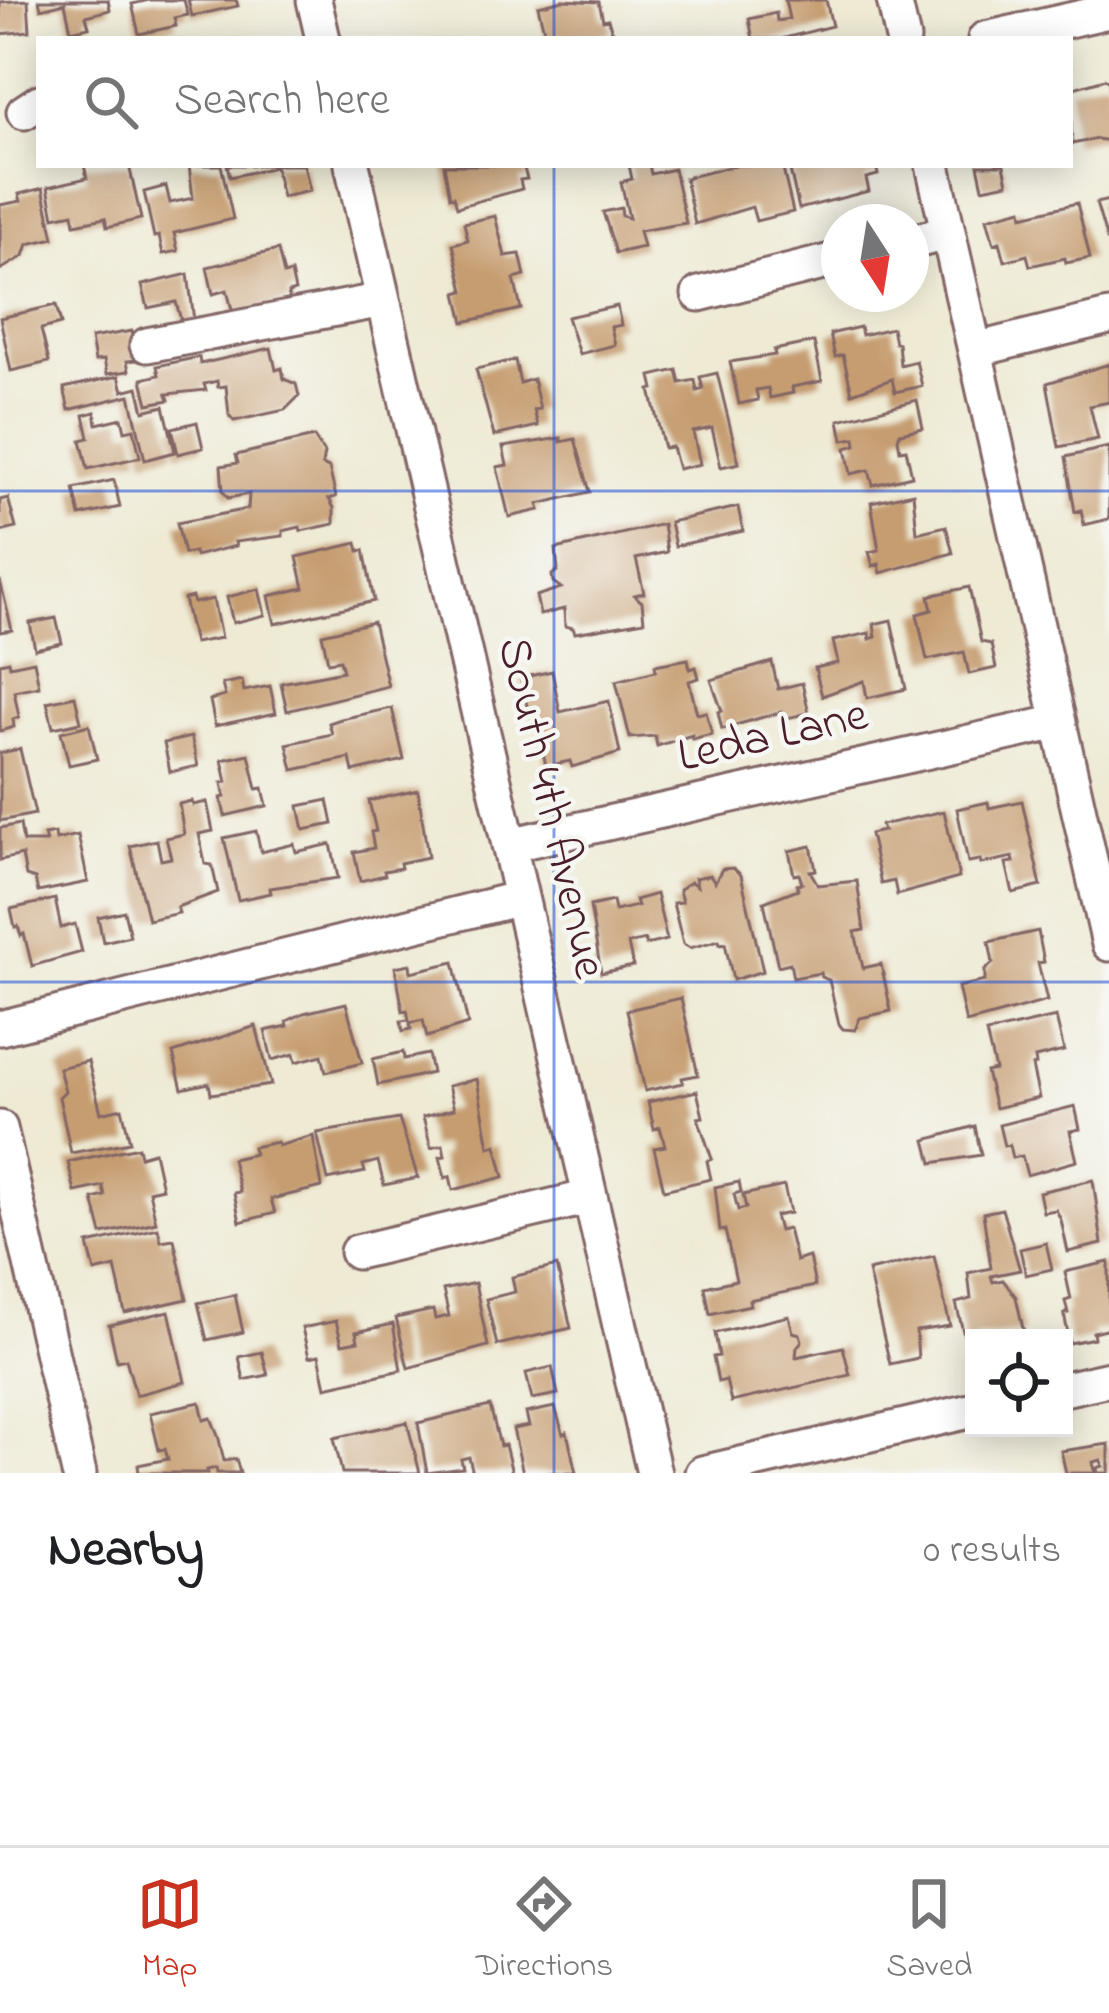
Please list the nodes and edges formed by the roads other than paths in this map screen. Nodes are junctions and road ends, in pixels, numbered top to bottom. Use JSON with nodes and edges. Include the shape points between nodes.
{"nodes":[{"id":1,"x":894,"y":0,"type":"edge"},
{"id":2,"x":1109,"y":11,"type":"edge"},
{"id":3,"x":902,"y":36,"type":"edge"},
{"id":4,"x":998,"y":36,"type":"edge"},
{"id":5,"x":353,"y":168,"type":"edge"},
{"id":6,"x":933,"y":168,"type":"edge"},
{"id":7,"x":948,"y":232,"type":"junction"},
{"id":8,"x":929,"y":237,"type":"edge"},
{"id":9,"x":821,"y":264,"type":"edge"},
{"id":10,"x":699,"y":294,"type":"dead end"},
{"id":11,"x":383,"y":300,"type":"junction"},
{"id":12,"x":1109,"y":317,"type":"edge"},
{"id":13,"x":147,"y":345,"type":"dead end"},
{"id":14,"x":974,"y":350,"type":"junction"},
{"id":15,"x":1059,"y":722,"type":"junction"},
{"id":16,"x":509,"y":845,"type":"junction"},
{"id":17,"x":521,"y":898,"type":"junction"},
{"id":18,"x":1109,"y":944,"type":"edge"},
{"id":19,"x":0,"y":1028,"type":"edge"},
{"id":20,"x":0,"y":1129,"type":"edge"},
{"id":21,"x":590,"y":1197,"type":"junction"},
{"id":22,"x":8,"y":1200,"type":"edge"},
{"id":23,"x":357,"y":1252,"type":"dead end"},
{"id":24,"x":1109,"y":1379,"type":"edge"},
{"id":25,"x":1073,"y":1387,"type":"edge"},
{"id":26,"x":965,"y":1412,"type":"edge"},
{"id":27,"x":80,"y":1473,"type":"edge"},
{"id":28,"x":653,"y":1473,"type":"edge"},
{"id":29,"x":702,"y":1473,"type":"edge"}],
"edges":[{"from":1,"to":3,"type":"street"},
{"from":2,"to":4,"type":"street"},
{"from":5,"to":11,"type":"street","name":"South 4th Avenue"},
{"from":6,"to":7,"type":"street"},
{"from":7,"to":8,"type":"street"},
{"from":7,"to":14,"type":"street"},
{"from":9,"to":10,"type":"street"},
{"from":11,"to":13,"type":"street"},
{"from":11,"to":16,"type":"street","name":"South 4th Avenue"},
{"from":12,"to":14,"type":"street"},
{"from":14,"to":15,"type":"street"},
{"from":15,"to":16,"type":"street","name":"Leda Lane"},
{"from":15,"to":18,"type":"street"},
{"from":16,"to":17,"type":"street","name":"South 4th Avenue"},
{"from":17,"to":19,"type":"street"},
{"from":17,"to":21,"type":"street","name":"South 4th Avenue"},
{"from":20,"to":22,"type":"street"},
{"from":21,"to":23,"type":"street"},
{"from":21,"to":28,"type":"street","name":"South 4th Avenue"},
{"from":22,"to":27,"type":"street"},
{"from":24,"to":25,"type":"street"},
{"from":26,"to":29,"type":"street"}]}
